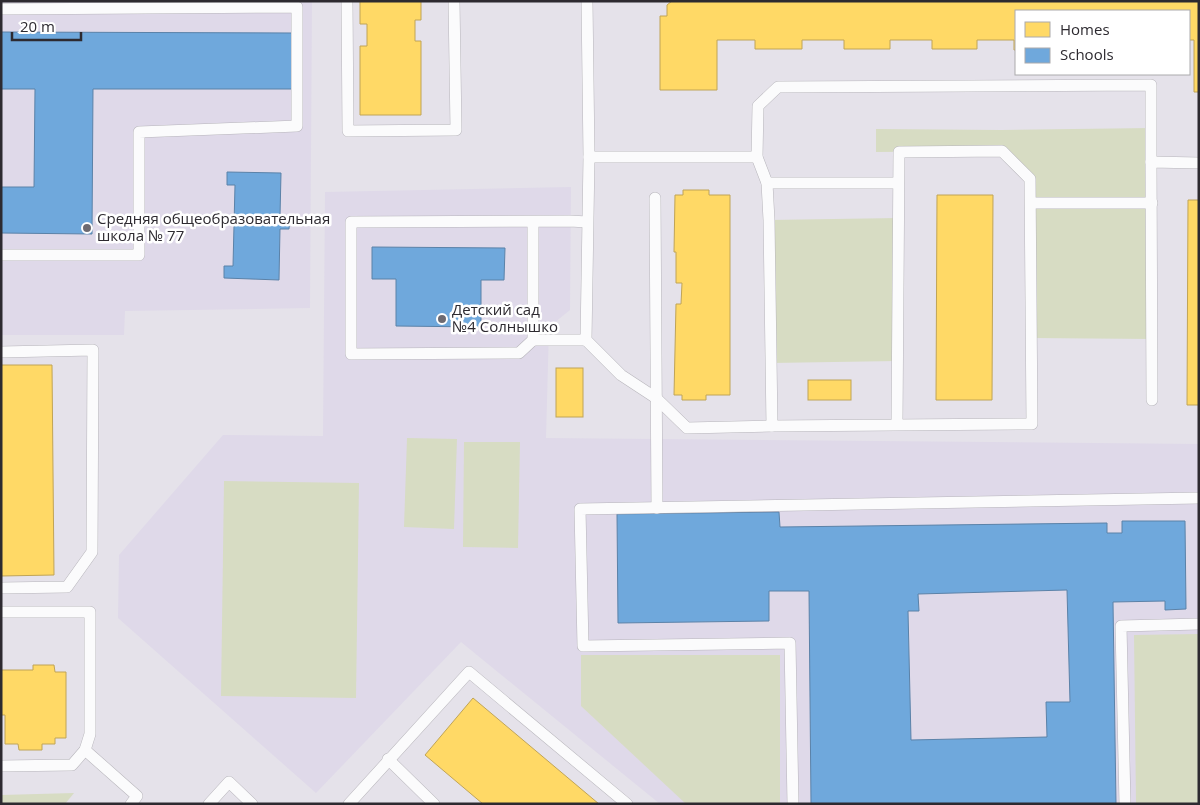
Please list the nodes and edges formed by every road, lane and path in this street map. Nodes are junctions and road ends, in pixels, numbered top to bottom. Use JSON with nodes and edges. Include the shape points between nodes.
{"nodes":[{"id":1,"x":347,"y":1,"type":"edge"},
{"id":2,"x":454,"y":1,"type":"edge"},
{"id":3,"x":587,"y":1,"type":"edge"},
{"id":4,"x":1,"y":9,"type":"edge"},
{"id":5,"x":589,"y":157,"type":"junction"},
{"id":6,"x":757,"y":157,"type":"junction"},
{"id":7,"x":1151,"y":162,"type":"junction"},
{"id":8,"x":1199,"y":163,"type":"edge"},
{"id":9,"x":767,"y":183,"type":"junction"},
{"id":10,"x":898,"y":183,"type":"junction"},
{"id":11,"x":655,"y":198,"type":"dead end"},
{"id":12,"x":1032,"y":203,"type":"junction"},
{"id":13,"x":1152,"y":203,"type":"junction"},
{"id":14,"x":533,"y":222,"type":"junction"},
{"id":15,"x":588,"y":222,"type":"junction"},
{"id":16,"x":1,"y":255,"type":"edge"},
{"id":17,"x":533,"y":340,"type":"junction"},
{"id":18,"x":586,"y":340,"type":"junction"},
{"id":19,"x":1,"y":352,"type":"edge"},
{"id":20,"x":656,"y":398,"type":"junction"},
{"id":21,"x":1152,"y":400,"type":"dead end"},
{"id":22,"x":897,"y":424,"type":"junction"},
{"id":23,"x":772,"y":426,"type":"junction"},
{"id":24,"x":1199,"y":498,"type":"edge"},
{"id":25,"x":657,"y":508,"type":"junction"},
{"id":26,"x":1,"y":588,"type":"edge"},
{"id":27,"x":1,"y":612,"type":"edge"},
{"id":28,"x":1199,"y":624,"type":"edge"},
{"id":29,"x":86,"y":750,"type":"junction"},
{"id":30,"x":388,"y":759,"type":"junction"},
{"id":31,"x":1,"y":766,"type":"edge"},
{"id":32,"x":130,"y":804,"type":"edge"},
{"id":33,"x":209,"y":804,"type":"edge"},
{"id":34,"x":252,"y":804,"type":"edge"},
{"id":35,"x":349,"y":804,"type":"edge"},
{"id":36,"x":434,"y":804,"type":"edge"},
{"id":37,"x":627,"y":804,"type":"edge"},
{"id":38,"x":793,"y":804,"type":"edge"},
{"id":39,"x":1125,"y":804,"type":"edge"}],
"edges":[{"from":1,"to":2,"type":"lane","via":[[348,131],[456,130]]},
{"from":3,"to":5,"type":"lane"},
{"from":4,"to":16,"type":"lane","via":[[297,7],[297,126],[138,132],[138,255]]},
{"from":5,"to":6,"type":"lane"},
{"from":5,"to":15,"type":"lane"},
{"from":6,"to":7,"type":"lane","via":[[758,106],[778,87],[1151,86]]},
{"from":6,"to":9,"type":"lane"},
{"from":7,"to":8,"type":"lane"},
{"from":7,"to":13,"type":"lane"},
{"from":9,"to":10,"type":"lane"},
{"from":9,"to":23,"type":"lane"},
{"from":10,"to":12,"type":"lane","via":[[899,152],[1002,151],[1030,179]]},
{"from":10,"to":22,"type":"lane"},
{"from":11,"to":20,"type":"lane"},
{"from":12,"to":13,"type":"lane"},
{"from":12,"to":22,"type":"lane","via":[[1032,424]]},
{"from":13,"to":21,"type":"lane"},
{"from":14,"to":15,"type":"lane"},
{"from":14,"to":17,"type":"lane"},
{"from":14,"to":17,"type":"lane","via":[[351,222],[351,354],[519,353]]},
{"from":15,"to":18,"type":"lane"},
{"from":17,"to":18,"type":"lane"},
{"from":18,"to":20,"type":"lane","via":[[621,375]]},
{"from":19,"to":26,"type":"lane","via":[[94,350],[92,552],[67,588]]},
{"from":20,"to":23,"type":"lane","via":[[687,428]]},
{"from":20,"to":25,"type":"lane"},
{"from":22,"to":23,"type":"lane"},
{"from":24,"to":25,"type":"lane"},
{"from":25,"to":38,"type":"lane","via":[[580,509],[583,646],[790,643]]},
{"from":27,"to":29,"type":"lane","via":[[90,612],[90,734]]},
{"from":28,"to":39,"type":"lane","via":[[1121,626]]},
{"from":29,"to":31,"type":"lane","via":[[72,765]]},
{"from":29,"to":32,"type":"lane","via":[[137,796]]},
{"from":30,"to":35,"type":"lane"},
{"from":30,"to":36,"type":"lane"},
{"from":30,"to":37,"type":"lane","via":[[469,672]]},
{"from":33,"to":34,"type":"lane","via":[[229,782]]}]}
